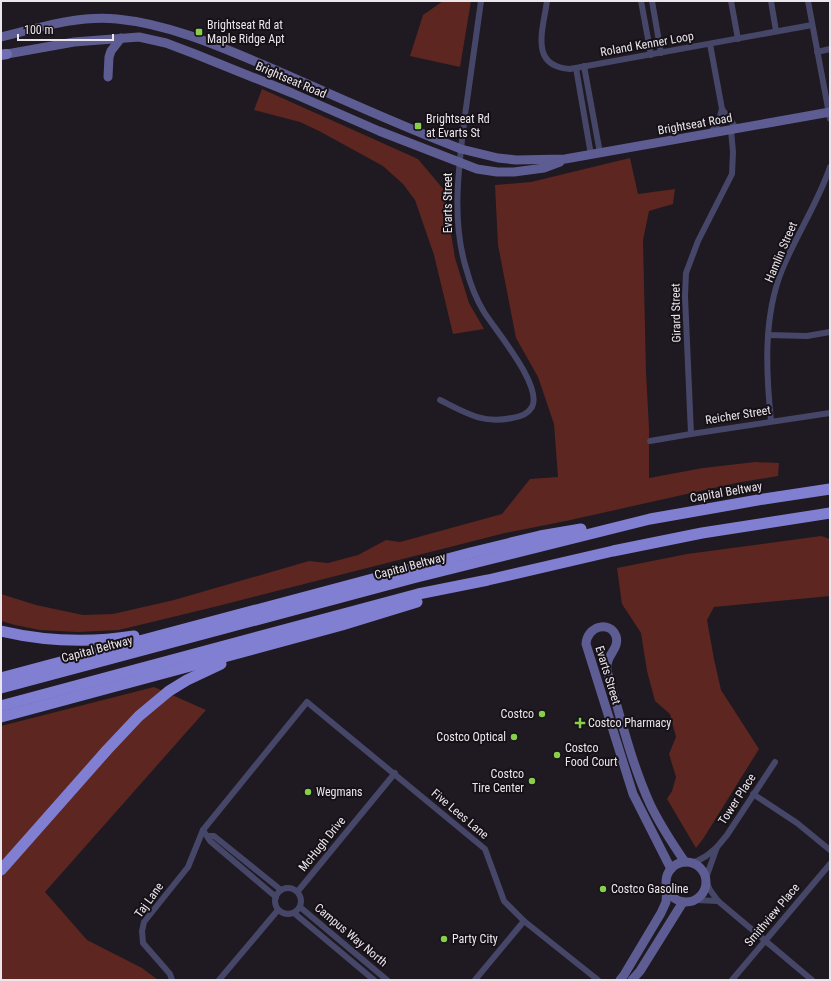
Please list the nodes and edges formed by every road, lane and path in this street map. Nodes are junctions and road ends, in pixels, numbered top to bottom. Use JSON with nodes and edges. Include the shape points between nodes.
{"nodes":[{"id":1,"x":481,"y":1,"type":"edge"},
{"id":2,"x":547,"y":1,"type":"edge"},
{"id":3,"x":641,"y":1,"type":"edge"},
{"id":4,"x":652,"y":1,"type":"edge"},
{"id":5,"x":731,"y":1,"type":"edge"},
{"id":6,"x":771,"y":1,"type":"edge"},
{"id":7,"x":808,"y":1,"type":"edge"},
{"id":8,"x":812,"y":25,"type":"junction"},
{"id":9,"x":776,"y":31,"type":"junction"},
{"id":10,"x":1,"y":37,"type":"edge"},
{"id":11,"x":121,"y":38,"type":"junction"},
{"id":12,"x":738,"y":39,"type":"junction"},
{"id":13,"x":710,"y":44,"type":"junction"},
{"id":14,"x":830,"y":49,"type":"edge"},
{"id":15,"x":817,"y":52,"type":"junction"},
{"id":16,"x":661,"y":53,"type":"junction"},
{"id":17,"x":3,"y":55,"type":"edge"},
{"id":18,"x":651,"y":55,"type":"junction"},
{"id":19,"x":584,"y":66,"type":"junction"},
{"id":20,"x":576,"y":68,"type":"junction"},
{"id":21,"x":108,"y":76,"type":"dead end"},
{"id":22,"x":722,"y":109,"type":"junction"},
{"id":23,"x":830,"y":114,"type":"edge"},
{"id":24,"x":734,"y":129,"type":"junction"},
{"id":25,"x":710,"y":134,"type":"junction"},
{"id":26,"x":461,"y":149,"type":"junction"},
{"id":27,"x":596,"y":154,"type":"junction"},
{"id":28,"x":565,"y":159,"type":"junction"},
{"id":29,"x":460,"y":163,"type":"junction"},
{"id":30,"x":830,"y":167,"type":"edge"},
{"id":31,"x":830,"y":332,"type":"edge"},
{"id":32,"x":768,"y":335,"type":"junction"},
{"id":33,"x":440,"y":400,"type":"dead end"},
{"id":34,"x":830,"y":413,"type":"edge"},
{"id":35,"x":771,"y":421,"type":"junction"},
{"id":36,"x":691,"y":434,"type":"junction"},
{"id":37,"x":650,"y":441,"type":"dead end"},
{"id":38,"x":830,"y":489,"type":"edge"},
{"id":39,"x":830,"y":513,"type":"edge"},
{"id":40,"x":650,"y":519,"type":"junction"},
{"id":41,"x":488,"y":580,"type":"junction"},
{"id":42,"x":188,"y":628,"type":"junction"},
{"id":43,"x":1,"y":631,"type":"edge"},
{"id":44,"x":260,"y":647,"type":"junction"},
{"id":45,"x":1,"y":678,"type":"edge"},
{"id":46,"x":1,"y":688,"type":"edge"},
{"id":47,"x":1,"y":706,"type":"edge"},
{"id":48,"x":1,"y":717,"type":"edge"},
{"id":49,"x":775,"y":762,"type":"dead end"},
{"id":50,"x":395,"y":773,"type":"junction"},
{"id":51,"x":753,"y":794,"type":"junction"},
{"id":52,"x":204,"y":830,"type":"junction"},
{"id":53,"x":208,"y":836,"type":"junction"},
{"id":54,"x":717,"y":847,"type":"junction"},
{"id":55,"x":830,"y":850,"type":"edge"},
{"id":56,"x":688,"y":862,"type":"junction"},
{"id":57,"x":830,"y":864,"type":"edge"},
{"id":58,"x":671,"y":869,"type":"junction"},
{"id":59,"x":1,"y":870,"type":"edge"},
{"id":60,"x":706,"y":880,"type":"junction"},
{"id":61,"x":667,"y":887,"type":"junction"},
{"id":62,"x":281,"y":890,"type":"junction"},
{"id":63,"x":298,"y":891,"type":"junction"},
{"id":64,"x":276,"y":897,"type":"junction"},
{"id":65,"x":695,"y":900,"type":"junction"},
{"id":66,"x":718,"y":900,"type":"junction"},
{"id":67,"x":683,"y":902,"type":"junction"},
{"id":68,"x":300,"y":907,"type":"junction"},
{"id":69,"x":278,"y":910,"type":"junction"},
{"id":70,"x":294,"y":913,"type":"junction"},
{"id":71,"x":524,"y":921,"type":"junction"},
{"id":72,"x":765,"y":940,"type":"junction"},
{"id":73,"x":172,"y":980,"type":"edge"},
{"id":74,"x":219,"y":980,"type":"edge"},
{"id":75,"x":374,"y":980,"type":"edge"},
{"id":76,"x":387,"y":980,"type":"edge"},
{"id":77,"x":476,"y":980,"type":"edge"},
{"id":78,"x":598,"y":980,"type":"edge"},
{"id":79,"x":620,"y":980,"type":"edge"},
{"id":80,"x":632,"y":980,"type":"edge"},
{"id":81,"x":732,"y":980,"type":"edge"},
{"id":82,"x":812,"y":980,"type":"edge"}],
"edges":[{"from":1,"to":26,"type":"street","name":"Evarts Street"},
{"from":2,"to":20,"type":"street","name":"Roland Kenner Loop","via":[[542,43],[546,60],[559,68]]},
{"from":3,"to":18,"type":"street"},
{"from":4,"to":16,"type":"street"},
{"from":5,"to":12,"type":"street"},
{"from":6,"to":9,"type":"street"},
{"from":7,"to":8,"type":"street"},
{"from":8,"to":9,"type":"street","name":"Roland Kenner Loop"},
{"from":8,"to":15,"type":"street"},
{"from":9,"to":12,"type":"street","name":"Roland Kenner Loop"},
{"from":10,"to":26,"type":"street","name":"Brightseat Road","via":[[58,24],[102,18],[164,27],[229,50]]},
{"from":11,"to":17,"type":"street","name":"Brightseat Road","via":[[74,42]]},
{"from":11,"to":21,"type":"street","via":[[111,50]]},
{"from":11,"to":29,"type":"street","name":"Brightseat Road","via":[[139,37],[190,52]]},
{"from":12,"to":13,"type":"street","name":"Roland Kenner Loop"},
{"from":13,"to":16,"type":"street","name":"Roland Kenner Loop"},
{"from":13,"to":22,"type":"street"},
{"from":14,"to":15,"type":"street"},
{"from":15,"to":23,"type":"street"},
{"from":16,"to":18,"type":"street","name":"Roland Kenner Loop"},
{"from":18,"to":19,"type":"street","name":"Roland Kenner Loop"},
{"from":19,"to":20,"type":"street","name":"Roland Kenner Loop"},
{"from":19,"to":27,"type":"street"},
{"from":20,"to":27,"type":"street"},
{"from":22,"to":24,"type":"street"},
{"from":22,"to":25,"type":"street","via":[[718,124]]},
{"from":23,"to":24,"type":"street","name":"Brightseat Road"},
{"from":24,"to":25,"type":"street","name":"Brightseat Road"},
{"from":24,"to":36,"type":"street","name":"Girard Street","via":[[732,174],[698,241],[686,273]]},
{"from":25,"to":27,"type":"street","name":"Brightseat Road"},
{"from":26,"to":28,"type":"street","name":"Brightseat Road","via":[[498,158]]},
{"from":26,"to":29,"type":"street","name":"Evarts Street"},
{"from":27,"to":28,"type":"street","name":"Brightseat Road"},
{"from":28,"to":29,"type":"street","name":"Brightseat Road","via":[[544,168],[507,173],[477,169]]},
{"from":29,"to":33,"type":"street","name":"Evarts Street","via":[[457,217],[466,269],[483,311],[527,376],[533,390],[534,402],[531,409],[518,417],[484,420]]},
{"from":30,"to":32,"type":"street","name":"Hamlin Street","via":[[782,272]]},
{"from":31,"to":32,"type":"street","via":[[807,336]]},
{"from":32,"to":35,"type":"street","name":"Hamlin Street","via":[[767,365]]},
{"from":34,"to":35,"type":"street","name":"Reicher Street"},
{"from":35,"to":36,"type":"street","name":"Reicher Street"},
{"from":36,"to":37,"type":"street","name":"Reicher Street"},
{"from":38,"to":40,"type":"highway","name":"Capital Beltway"},
{"from":39,"to":41,"type":"highway","via":[[628,548]]},
{"from":40,"to":42,"type":"highway","via":[[540,536]]},
{"from":40,"to":46,"type":"highway","name":"Capital Beltway","via":[[413,578]]},
{"from":41,"to":44,"type":"highway","via":[[342,625]]},
{"from":41,"to":47,"type":"highway","via":[[418,594]]},
{"from":42,"to":43,"type":"highway","via":[[98,640],[48,638]]},
{"from":42,"to":45,"type":"highway"},
{"from":44,"to":48,"type":"highway"},
{"from":44,"to":59,"type":"highway","via":[[204,671],[153,703],[107,750]]},
{"from":49,"to":51,"type":"street","name":"Tower Place"},
{"from":50,"to":52,"type":"street","name":"Five Lees Lane","via":[[307,702]]},
{"from":50,"to":63,"type":"street","name":"McHugh Drive"},
{"from":50,"to":71,"type":"street","name":"Five Lees Lane","via":[[485,849],[504,901]]},
{"from":51,"to":54,"type":"street","name":"Tower Place"},
{"from":51,"to":55,"type":"street","via":[[797,823]]},
{"from":52,"to":53,"type":"street"},
{"from":52,"to":73,"type":"street","name":"Taj Lane","via":[[188,867],[144,922],[142,931],[143,942],[170,974]]},
{"from":53,"to":62,"type":"street","via":[[214,836]]},
{"from":53,"to":64,"type":"street","via":[[210,841]]},
{"from":54,"to":56,"type":"street","name":"Tower Place","via":[[699,861]]},
{"from":54,"to":60,"type":"street","name":"Tower Place"},
{"from":56,"to":58,"type":"street"},
{"from":56,"to":58,"type":"street","name":"Evarts Street","via":[[661,826],[632,756],[607,671],[607,660],[615,648],[615,635],[611,629],[599,627],[589,633],[586,644],[633,794]]},
{"from":56,"to":60,"type":"street","via":[[700,868]]},
{"from":57,"to":72,"type":"street","name":"Smithview Place"},
{"from":58,"to":61,"type":"street","via":[[667,875]]},
{"from":60,"to":65,"type":"street","via":[[702,894]]},
{"from":60,"to":66,"type":"street"},
{"from":61,"to":67,"type":"street","via":[[671,895]]},
{"from":61,"to":79,"type":"street","via":[[666,902],[661,913]]},
{"from":62,"to":63,"type":"street","via":[[289,887]]},
{"from":62,"to":64,"type":"street"},
{"from":63,"to":68,"type":"street","via":[[302,899]]},
{"from":64,"to":69,"type":"street","via":[[275,904]]},
{"from":65,"to":66,"type":"street"},
{"from":65,"to":67,"type":"street"},
{"from":66,"to":72,"type":"street"},
{"from":67,"to":80,"type":"street"},
{"from":68,"to":70,"type":"street"},
{"from":68,"to":76,"type":"street","name":"Campus Way North"},
{"from":69,"to":70,"type":"street","via":[[286,914]]},
{"from":69,"to":74,"type":"street"},
{"from":70,"to":75,"type":"street","name":"Campus Way North"},
{"from":71,"to":77,"type":"street"},
{"from":71,"to":78,"type":"street","name":"Five Lees Lane"},
{"from":72,"to":81,"type":"street","name":"Smithview Place"},
{"from":72,"to":82,"type":"street"}]}
